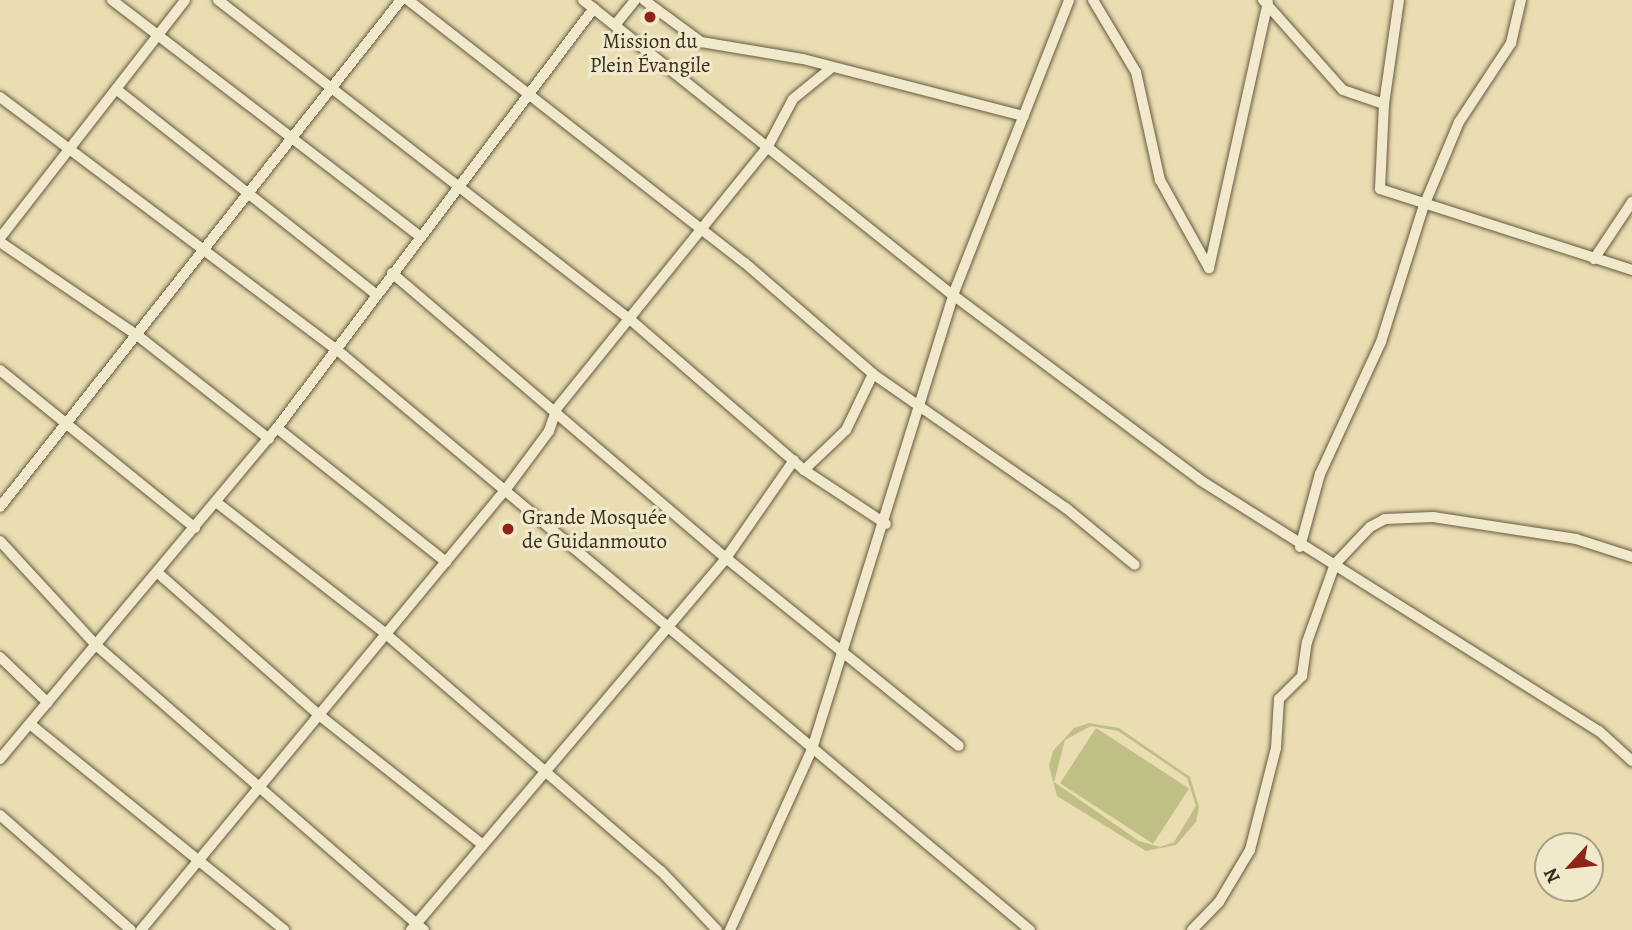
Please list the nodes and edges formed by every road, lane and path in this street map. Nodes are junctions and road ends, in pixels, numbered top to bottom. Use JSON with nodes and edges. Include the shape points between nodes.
{"nodes":[{"id":1,"x":112,"y":0,"type":"edge"},
{"id":2,"x":185,"y":0,"type":"edge"},
{"id":3,"x":218,"y":0,"type":"edge"},
{"id":4,"x":401,"y":0,"type":"edge"},
{"id":5,"x":408,"y":0,"type":"edge"},
{"id":6,"x":583,"y":0,"type":"edge"},
{"id":7,"x":635,"y":0,"type":"edge"},
{"id":8,"x":645,"y":0,"type":"edge"},
{"id":9,"x":1069,"y":0,"type":"edge"},
{"id":10,"x":1093,"y":0,"type":"edge"},
{"id":11,"x":1398,"y":0,"type":"edge"},
{"id":12,"x":1521,"y":0,"type":"edge"},
{"id":13,"x":1266,"y":2,"type":"edge"},
{"id":14,"x":594,"y":8,"type":"junction"},
{"id":15,"x":615,"y":25,"type":"junction"},
{"id":16,"x":159,"y":34,"type":"junction"},
{"id":17,"x":831,"y":68,"type":"junction"},
{"id":18,"x":332,"y":87,"type":"junction"},
{"id":19,"x":116,"y":89,"type":"junction"},
{"id":20,"x":529,"y":94,"type":"junction"},
{"id":21,"x":0,"y":97,"type":"edge"},
{"id":22,"x":1384,"y":104,"type":"junction"},
{"id":23,"x":1024,"y":116,"type":"junction"},
{"id":24,"x":294,"y":136,"type":"junction"},
{"id":25,"x":767,"y":149,"type":"junction"},
{"id":26,"x":67,"y":151,"type":"junction"},
{"id":27,"x":459,"y":185,"type":"junction"},
{"id":28,"x":249,"y":194,"type":"junction"},
{"id":29,"x":1426,"y":202,"type":"junction"},
{"id":30,"x":1632,"y":202,"type":"edge"},
{"id":31,"x":705,"y":232,"type":"junction"},
{"id":32,"x":420,"y":236,"type":"junction"},
{"id":33,"x":0,"y":240,"type":"edge"},
{"id":34,"x":205,"y":251,"type":"junction"},
{"id":35,"x":1594,"y":259,"type":"junction"},
{"id":36,"x":1632,"y":270,"type":"edge"},
{"id":37,"x":392,"y":273,"type":"junction"},
{"id":38,"x":376,"y":294,"type":"junction"},
{"id":39,"x":953,"y":295,"type":"junction"},
{"id":40,"x":632,"y":321,"type":"junction"},
{"id":41,"x":137,"y":335,"type":"junction"},
{"id":42,"x":336,"y":349,"type":"junction"},
{"id":43,"x":0,"y":370,"type":"edge"},
{"id":44,"x":873,"y":374,"type":"junction"},
{"id":45,"x":557,"y":408,"type":"junction"},
{"id":46,"x":921,"y":411,"type":"junction"},
{"id":47,"x":64,"y":422,"type":"junction"},
{"id":48,"x":277,"y":428,"type":"junction"},
{"id":49,"x":269,"y":439,"type":"junction"},
{"id":50,"x":794,"y":460,"type":"junction"},
{"id":51,"x":804,"y":470,"type":"junction"},
{"id":52,"x":506,"y":489,"type":"junction"},
{"id":53,"x":216,"y":502,"type":"junction"},
{"id":54,"x":0,"y":507,"type":"edge"},
{"id":55,"x":886,"y":524,"type":"junction"},
{"id":56,"x":195,"y":528,"type":"junction"},
{"id":57,"x":0,"y":541,"type":"edge"},
{"id":58,"x":1300,"y":547,"type":"junction"},
{"id":59,"x":1632,"y":557,"type":"edge"},
{"id":60,"x":726,"y":558,"type":"junction"},
{"id":61,"x":446,"y":562,"type":"junction"},
{"id":62,"x":1335,"y":564,"type":"junction"},
{"id":63,"x":1135,"y":565,"type":"dead end"},
{"id":64,"x":159,"y":573,"type":"junction"},
{"id":65,"x":668,"y":626,"type":"junction"},
{"id":66,"x":386,"y":634,"type":"junction"},
{"id":67,"x":97,"y":646,"type":"junction"},
{"id":68,"x":844,"y":652,"type":"junction"},
{"id":69,"x":0,"y":657,"type":"edge"},
{"id":70,"x":48,"y":703,"type":"junction"},
{"id":71,"x":319,"y":715,"type":"junction"},
{"id":72,"x":30,"y":724,"type":"junction"},
{"id":73,"x":959,"y":746,"type":"dead end"},
{"id":74,"x":813,"y":749,"type":"junction"},
{"id":75,"x":0,"y":759,"type":"edge"},
{"id":76,"x":1632,"y":761,"type":"edge"},
{"id":77,"x":544,"y":773,"type":"junction"},
{"id":78,"x":258,"y":786,"type":"junction"},
{"id":79,"x":0,"y":815,"type":"edge"},
{"id":80,"x":482,"y":845,"type":"junction"},
{"id":81,"x":200,"y":859,"type":"junction"},
{"id":82,"x":417,"y":928,"type":"edge"},
{"id":83,"x":131,"y":930,"type":"edge"},
{"id":84,"x":141,"y":930,"type":"edge"},
{"id":85,"x":284,"y":930,"type":"edge"},
{"id":86,"x":718,"y":930,"type":"edge"},
{"id":87,"x":730,"y":930,"type":"edge"},
{"id":88,"x":1030,"y":930,"type":"edge"},
{"id":89,"x":1192,"y":930,"type":"edge"}],
"edges":[{"from":1,"to":16,"type":"street"},
{"from":2,"to":16,"type":"street"},
{"from":3,"to":18,"type":"street"},
{"from":4,"to":18,"type":"street"},
{"from":5,"to":20,"type":"street"},
{"from":6,"to":14,"type":"street"},
{"from":7,"to":15,"type":"street"},
{"from":8,"to":17,"type":"street","via":[[688,37]]},
{"from":9,"to":23,"type":"street"},
{"from":10,"to":13,"type":"street","via":[[1136,72],[1160,180],[1209,268]]},
{"from":11,"to":22,"type":"street"},
{"from":12,"to":29,"type":"street","via":[[1511,43],[1459,122]]},
{"from":13,"to":22,"type":"street","via":[[1343,90]]},
{"from":14,"to":15,"type":"street"},
{"from":14,"to":20,"type":"street"},
{"from":15,"to":25,"type":"street"},
{"from":16,"to":19,"type":"street"},
{"from":16,"to":24,"type":"street"},
{"from":17,"to":23,"type":"street"},
{"from":17,"to":25,"type":"street","via":[[793,99]]},
{"from":18,"to":24,"type":"street"},
{"from":18,"to":27,"type":"street"},
{"from":19,"to":26,"type":"street"},
{"from":19,"to":28,"type":"street"},
{"from":20,"to":27,"type":"street"},
{"from":20,"to":31,"type":"street"},
{"from":21,"to":26,"type":"street"},
{"from":22,"to":29,"type":"street","via":[[1378,187]]},
{"from":23,"to":39,"type":"street"},
{"from":24,"to":28,"type":"street"},
{"from":24,"to":32,"type":"street"},
{"from":25,"to":31,"type":"street"},
{"from":25,"to":39,"type":"street"},
{"from":26,"to":33,"type":"street"},
{"from":26,"to":34,"type":"street"},
{"from":27,"to":32,"type":"street"},
{"from":27,"to":40,"type":"street"},
{"from":28,"to":34,"type":"street"},
{"from":28,"to":38,"type":"street"},
{"from":29,"to":35,"type":"street"},
{"from":29,"to":58,"type":"street","via":[[1381,342],[1320,474]]},
{"from":30,"to":35,"type":"street"},
{"from":31,"to":40,"type":"street"},
{"from":31,"to":44,"type":"street"},
{"from":32,"to":37,"type":"street"},
{"from":33,"to":41,"type":"street"},
{"from":34,"to":41,"type":"street"},
{"from":34,"to":42,"type":"street"},
{"from":35,"to":36,"type":"street"},
{"from":37,"to":38,"type":"street"},
{"from":37,"to":45,"type":"street"},
{"from":38,"to":42,"type":"street"},
{"from":39,"to":46,"type":"street"},
{"from":39,"to":58,"type":"street"},
{"from":40,"to":45,"type":"street"},
{"from":40,"to":50,"type":"street"},
{"from":41,"to":47,"type":"street"},
{"from":41,"to":49,"type":"street"},
{"from":42,"to":48,"type":"street"},
{"from":42,"to":52,"type":"street"},
{"from":43,"to":47,"type":"street"},
{"from":44,"to":46,"type":"street"},
{"from":44,"to":51,"type":"street","via":[[846,430]]},
{"from":45,"to":52,"type":"street","via":[[549,432]]},
{"from":45,"to":60,"type":"street"},
{"from":46,"to":55,"type":"street"},
{"from":46,"to":63,"type":"street","via":[[1066,508]]},
{"from":47,"to":54,"type":"street"},
{"from":47,"to":56,"type":"street"},
{"from":48,"to":49,"type":"street"},
{"from":48,"to":61,"type":"street"},
{"from":49,"to":53,"type":"street"},
{"from":50,"to":51,"type":"street"},
{"from":50,"to":60,"type":"street"},
{"from":51,"to":55,"type":"street"},
{"from":52,"to":61,"type":"street"},
{"from":52,"to":65,"type":"street"},
{"from":53,"to":56,"type":"street"},
{"from":53,"to":66,"type":"street"},
{"from":55,"to":68,"type":"street"},
{"from":56,"to":64,"type":"street"},
{"from":57,"to":67,"type":"street"},
{"from":58,"to":62,"type":"street"},
{"from":59,"to":62,"type":"street","via":[[1576,539],[1404,516],[1370,527]]},
{"from":60,"to":65,"type":"street"},
{"from":60,"to":68,"type":"street"},
{"from":61,"to":66,"type":"street"},
{"from":62,"to":76,"type":"street","via":[[1599,731]]},
{"from":62,"to":89,"type":"street","via":[[1307,642],[1303,676],[1279,699],[1276,748],[1250,850],[1219,902]]},
{"from":64,"to":67,"type":"street"},
{"from":64,"to":71,"type":"street"},
{"from":65,"to":74,"type":"street"},
{"from":65,"to":77,"type":"street"},
{"from":66,"to":71,"type":"street"},
{"from":66,"to":77,"type":"street"},
{"from":67,"to":70,"type":"street"},
{"from":67,"to":78,"type":"street"},
{"from":68,"to":73,"type":"street"},
{"from":68,"to":74,"type":"street"},
{"from":69,"to":70,"type":"street"},
{"from":70,"to":72,"type":"street"},
{"from":71,"to":78,"type":"street"},
{"from":71,"to":80,"type":"street"},
{"from":72,"to":75,"type":"street"},
{"from":72,"to":81,"type":"street"},
{"from":74,"to":87,"type":"street"},
{"from":74,"to":88,"type":"street"},
{"from":77,"to":80,"type":"street"},
{"from":77,"to":86,"type":"street","via":[[661,871]]},
{"from":78,"to":81,"type":"street"},
{"from":78,"to":82,"type":"street"},
{"from":79,"to":83,"type":"street"},
{"from":80,"to":82,"type":"street"},
{"from":81,"to":84,"type":"street"},
{"from":81,"to":85,"type":"street"}]}
